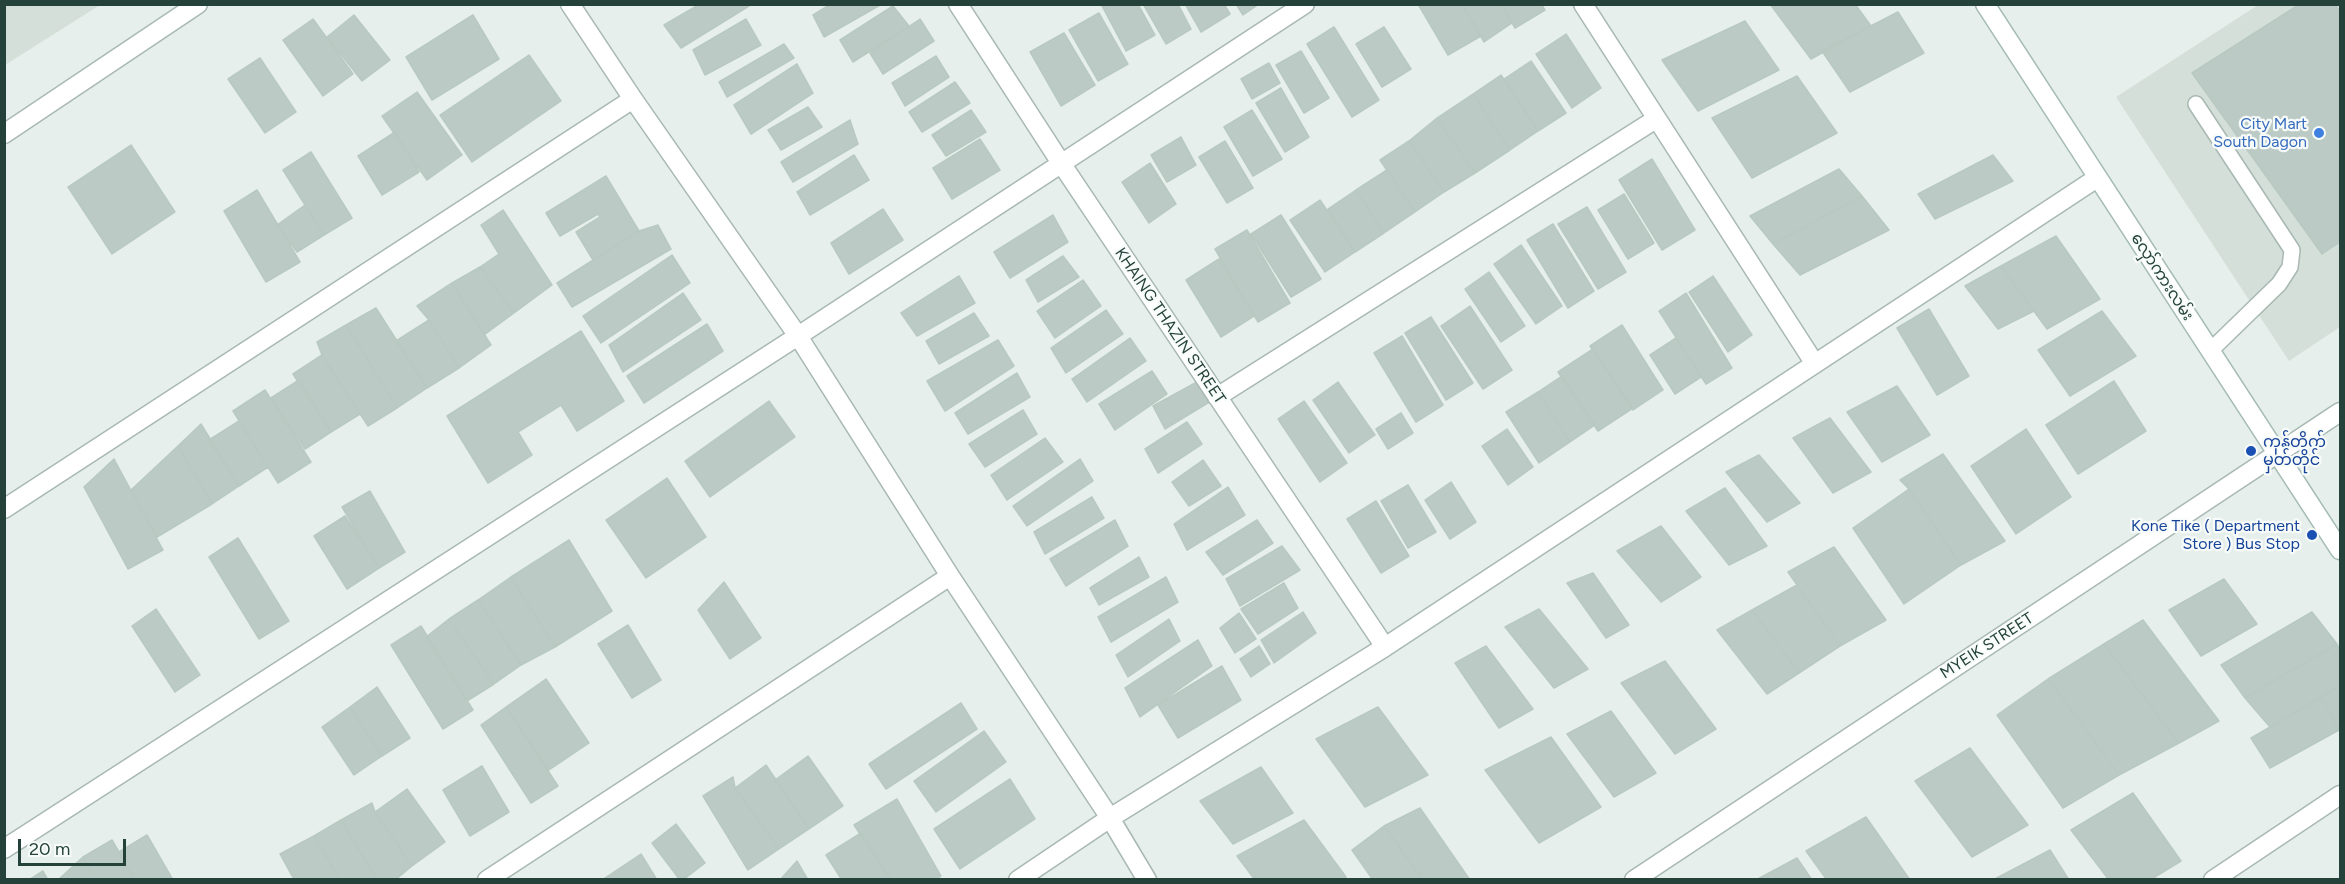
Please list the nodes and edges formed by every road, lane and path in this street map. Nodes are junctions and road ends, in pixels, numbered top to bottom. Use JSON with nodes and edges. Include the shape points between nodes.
{"nodes":[{"id":1,"x":198,"y":4,"type":"edge"},
{"id":2,"x":570,"y":4,"type":"edge"},
{"id":3,"x":958,"y":4,"type":"edge"},
{"id":4,"x":1305,"y":4,"type":"edge"},
{"id":5,"x":1583,"y":4,"type":"edge"},
{"id":6,"x":1984,"y":4,"type":"edge"},
{"id":7,"x":633,"y":99,"type":"junction"},
{"id":8,"x":2196,"y":104,"type":"dead end"},
{"id":9,"x":1656,"y":119,"type":"junction"},
{"id":10,"x":4,"y":134,"type":"edge"},
{"id":11,"x":1061,"y":163,"type":"junction"},
{"id":12,"x":2097,"y":178,"type":"junction"},
{"id":13,"x":798,"y":336,"type":"junction"},
{"id":14,"x":2210,"y":351,"type":"junction"},
{"id":15,"x":1815,"y":364,"type":"junction"},
{"id":16,"x":1217,"y":397,"type":"junction"},
{"id":17,"x":2340,"y":412,"type":"edge"},
{"id":18,"x":2277,"y":454,"type":"junction"},
{"id":19,"x":4,"y":509,"type":"edge"},
{"id":20,"x":2340,"y":550,"type":"edge"},
{"id":21,"x":950,"y":576,"type":"junction"},
{"id":22,"x":1385,"y":647,"type":"junction"},
{"id":23,"x":2340,"y":795,"type":"edge"},
{"id":24,"x":1110,"y":818,"type":"junction"},
{"id":25,"x":4,"y":849,"type":"edge"},
{"id":26,"x":487,"y":879,"type":"edge"},
{"id":27,"x":1018,"y":879,"type":"edge"},
{"id":28,"x":1147,"y":879,"type":"edge"},
{"id":29,"x":1634,"y":879,"type":"edge"},
{"id":30,"x":2213,"y":879,"type":"edge"}],
"edges":[{"from":1,"to":10,"type":"street"},
{"from":2,"to":7,"type":"street"},
{"from":3,"to":11,"type":"street","name":"KHAING THAZIN STREET"},
{"from":4,"to":11,"type":"street"},
{"from":5,"to":9,"type":"street"},
{"from":6,"to":12,"type":"street","name":"လှော်ကားလမ်း"},
{"from":7,"to":13,"type":"street"},
{"from":7,"to":19,"type":"street"},
{"from":8,"to":14,"type":"lane","via":[[2292,250],[2290,267],[2279,284]]},
{"from":9,"to":15,"type":"street"},
{"from":9,"to":16,"type":"street"},
{"from":11,"to":13,"type":"street"},
{"from":11,"to":16,"type":"street","name":"KHAING THAZIN STREET"},
{"from":12,"to":14,"type":"street","name":"လှော်ကားလမ်း"},
{"from":12,"to":15,"type":"street"},
{"from":13,"to":21,"type":"street"},
{"from":13,"to":25,"type":"street"},
{"from":14,"to":18,"type":"street","name":"လှော်ကားလမ်း"},
{"from":15,"to":22,"type":"street"},
{"from":16,"to":22,"type":"street","name":"KHAING THAZIN STREET"},
{"from":17,"to":18,"type":"street","name":"MYEIK STREET"},
{"from":18,"to":20,"type":"street","name":"လှော်ကားလမ်း"},
{"from":18,"to":29,"type":"street","name":"MYEIK STREET"},
{"from":21,"to":24,"type":"street"},
{"from":21,"to":26,"type":"street"},
{"from":22,"to":24,"type":"street"},
{"from":23,"to":30,"type":"street"},
{"from":24,"to":27,"type":"street"},
{"from":24,"to":28,"type":"street"}]}
